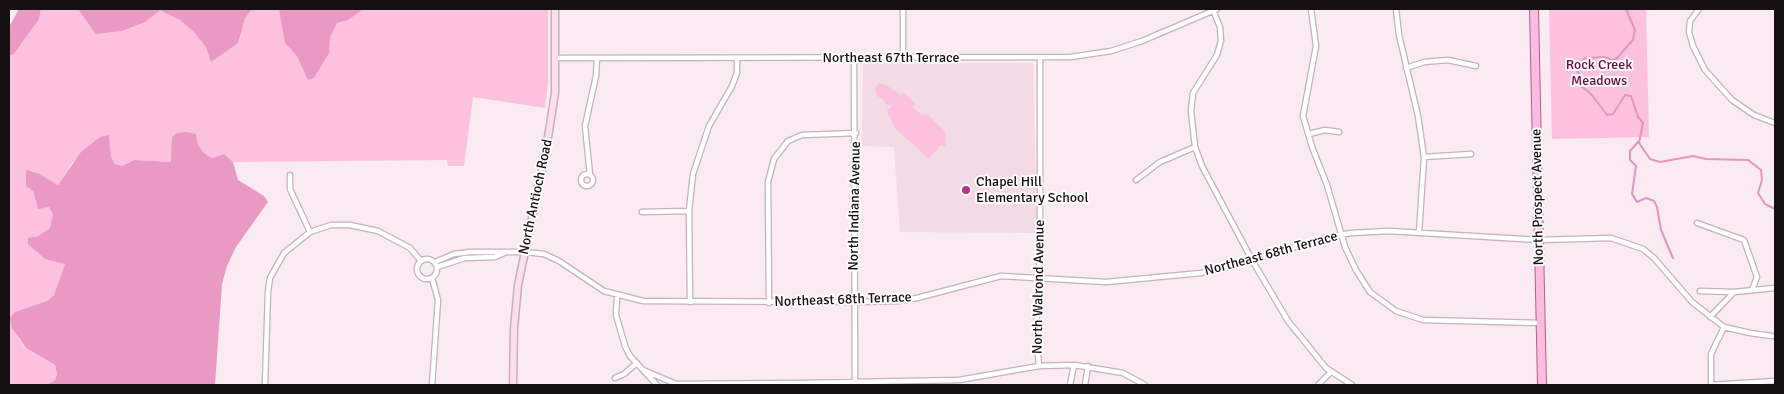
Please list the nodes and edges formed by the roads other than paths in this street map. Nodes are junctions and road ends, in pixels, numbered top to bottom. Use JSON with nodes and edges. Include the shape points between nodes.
{"nodes":[{"id":1,"x":555,"y":9,"type":"edge"},
{"id":2,"x":903,"y":9,"type":"edge"},
{"id":3,"x":1214,"y":9,"type":"edge"},
{"id":4,"x":1311,"y":9,"type":"edge"},
{"id":5,"x":1396,"y":9,"type":"edge"},
{"id":6,"x":1534,"y":9,"type":"edge"},
{"id":7,"x":1699,"y":9,"type":"edge"},
{"id":8,"x":903,"y":56,"type":"junction"},
{"id":9,"x":854,"y":57,"type":"junction"},
{"id":10,"x":556,"y":58,"type":"junction"},
{"id":11,"x":597,"y":58,"type":"junction"},
{"id":12,"x":737,"y":58,"type":"junction"},
{"id":13,"x":1040,"y":58,"type":"junction"},
{"id":14,"x":1476,"y":66,"type":"dead end"},
{"id":15,"x":1406,"y":68,"type":"junction"},
{"id":16,"x":1775,"y":123,"type":"edge"},
{"id":17,"x":1339,"y":132,"type":"dead end"},
{"id":18,"x":856,"y":133,"type":"junction"},
{"id":19,"x":1309,"y":134,"type":"junction"},
{"id":20,"x":1195,"y":147,"type":"junction"},
{"id":21,"x":1470,"y":154,"type":"dead end"},
{"id":22,"x":1424,"y":157,"type":"junction"},
{"id":23,"x":590,"y":174,"type":"dead end"},
{"id":24,"x":290,"y":176,"type":"dead end"},
{"id":25,"x":1136,"y":180,"type":"dead end"},
{"id":26,"x":689,"y":211,"type":"junction"},
{"id":27,"x":642,"y":212,"type":"dead end"},
{"id":28,"x":1697,"y":222,"type":"dead end"},
{"id":29,"x":310,"y":232,"type":"junction"},
{"id":30,"x":1419,"y":233,"type":"junction"},
{"id":31,"x":1341,"y":235,"type":"junction"},
{"id":32,"x":1539,"y":240,"type":"junction"},
{"id":33,"x":525,"y":252,"type":"junction"},
{"id":34,"x":1252,"y":260,"type":"junction"},
{"id":35,"x":422,"y":261,"type":"junction"},
{"id":36,"x":436,"y":265,"type":"junction"},
{"id":37,"x":1039,"y":277,"type":"junction"},
{"id":38,"x":432,"y":278,"type":"junction"},
{"id":39,"x":1775,"y":288,"type":"edge"},
{"id":40,"x":1752,"y":290,"type":"junction"},
{"id":41,"x":1700,"y":291,"type":"dead end"},
{"id":42,"x":1734,"y":292,"type":"junction"},
{"id":43,"x":617,"y":296,"type":"junction"},
{"id":44,"x":690,"y":302,"type":"junction"},
{"id":45,"x":854,"y":302,"type":"junction"},
{"id":46,"x":769,"y":303,"type":"junction"},
{"id":47,"x":1710,"y":317,"type":"junction"},
{"id":48,"x":1541,"y":323,"type":"junction"},
{"id":49,"x":1724,"y":327,"type":"junction"},
{"id":50,"x":1772,"y":336,"type":"dead end"},
{"id":51,"x":637,"y":363,"type":"junction"},
{"id":52,"x":1074,"y":365,"type":"junction"},
{"id":53,"x":1039,"y":366,"type":"junction"},
{"id":54,"x":1088,"y":366,"type":"junction"},
{"id":55,"x":643,"y":370,"type":"junction"},
{"id":56,"x":1331,"y":372,"type":"junction"},
{"id":57,"x":615,"y":378,"type":"dead end"},
{"id":58,"x":1775,"y":381,"type":"edge"},
{"id":59,"x":855,"y":383,"type":"edge"},
{"id":60,"x":675,"y":384,"type":"edge"},
{"id":61,"x":265,"y":385,"type":"edge"},
{"id":62,"x":432,"y":385,"type":"edge"},
{"id":63,"x":513,"y":385,"type":"edge"},
{"id":64,"x":657,"y":385,"type":"edge"},
{"id":65,"x":1070,"y":385,"type":"edge"},
{"id":66,"x":1085,"y":385,"type":"edge"},
{"id":67,"x":1146,"y":385,"type":"edge"},
{"id":68,"x":1318,"y":385,"type":"edge"},
{"id":69,"x":1352,"y":385,"type":"edge"},
{"id":70,"x":1542,"y":385,"type":"edge"},
{"id":71,"x":1711,"y":385,"type":"edge"}],
"edges":[{"from":1,"to":10,"type":"street","name":"North Antioch Road"},
{"from":2,"to":8,"type":"street"},
{"from":3,"to":13,"type":"street","name":"Northeast 67th Terrace","via":[[1161,34],[1111,51]]},
{"from":3,"to":20,"type":"street","via":[[1221,41],[1217,55],[1193,93],[1191,111]]},
{"from":4,"to":19,"type":"street","via":[[1316,46],[1303,108]]},
{"from":5,"to":15,"type":"street"},
{"from":6,"to":32,"type":"main road","name":"North Prospect Avenue"},
{"from":7,"to":16,"type":"street","via":[[1690,21],[1689,32],[1692,46],[1705,70],[1732,100],[1754,115]]},
{"from":8,"to":9,"type":"street","name":"Northeast 67th Terrace"},
{"from":8,"to":13,"type":"street","name":"Northeast 67th Terrace"},
{"from":9,"to":12,"type":"street","name":"Northeast 67th Terrace"},
{"from":9,"to":18,"type":"street","name":"North Indiana Avenue"},
{"from":10,"to":11,"type":"street","name":"Northeast 67th Terrace"},
{"from":10,"to":33,"type":"street","name":"North Antioch Road","via":[[551,122]]},
{"from":11,"to":12,"type":"street","name":"Northeast 67th Terrace"},
{"from":11,"to":23,"type":"street","via":[[585,126]]},
{"from":12,"to":26,"type":"street","via":[[737,73],[732,86],[709,126],[695,164]]},
{"from":13,"to":37,"type":"street","name":"North Walrond Avenue"},
{"from":14,"to":15,"type":"street","via":[[1448,60],[1424,62]]},
{"from":15,"to":22,"type":"street"},
{"from":17,"to":19,"type":"street","via":[[1326,130]]},
{"from":18,"to":45,"type":"street","name":"North Indiana Avenue"},
{"from":18,"to":46,"type":"street","via":[[802,135],[788,141],[774,159],[768,182]]},
{"from":19,"to":31,"type":"street"},
{"from":20,"to":25,"type":"street","via":[[1160,162]]},
{"from":20,"to":34,"type":"street"},
{"from":21,"to":22,"type":"street"},
{"from":22,"to":30,"type":"street"},
{"from":24,"to":29,"type":"street","via":[[290,189]]},
{"from":26,"to":27,"type":"street"},
{"from":26,"to":44,"type":"street"},
{"from":28,"to":40,"type":"street","via":[[1744,240],[1757,277]]},
{"from":29,"to":35,"type":"street","via":[[331,225],[378,231],[410,248]]},
{"from":29,"to":61,"type":"street","via":[[277,261],[270,278]]},
{"from":30,"to":31,"type":"street","name":"Northeast 68th Terrace","via":[[1389,231]]},
{"from":30,"to":32,"type":"street","name":"Northeast 68th Terrace"},
{"from":31,"to":34,"type":"street","name":"Northeast 68th Terrace"},
{"from":31,"to":48,"type":"street","via":[[1350,259],[1370,292],[1383,304],[1402,314],[1438,322]]},
{"from":32,"to":47,"type":"street","name":"Northeast 68th Terrace","via":[[1611,238],[1630,243],[1654,258],[1692,302]]},
{"from":32,"to":48,"type":"main road","name":"North Prospect Avenue"},
{"from":33,"to":36,"type":"street","via":[[454,254]]},
{"from":33,"to":43,"type":"street","name":"Northeast 68th Terrace","via":[[551,257],[593,286]]},
{"from":33,"to":63,"type":"street","name":"North Antioch Road","via":[[514,328]]},
{"from":34,"to":37,"type":"street","name":"Northeast 68th Terrace","via":[[1201,273],[1106,282]]},
{"from":34,"to":56,"type":"street","via":[[1288,321]]},
{"from":35,"to":36,"type":"street","via":[[428,259]]},
{"from":35,"to":38,"type":"street","via":[[417,269],[420,275],[425,279]]},
{"from":36,"to":38,"type":"street"},
{"from":37,"to":45,"type":"street","name":"Northeast 68th Terrace","via":[[1001,276],[917,298]]},
{"from":37,"to":53,"type":"street","name":"North Walrond Avenue","via":[[1036,334]]},
{"from":38,"to":62,"type":"street","via":[[438,300]]},
{"from":39,"to":40,"type":"street"},
{"from":40,"to":42,"type":"street"},
{"from":41,"to":42,"type":"street"},
{"from":42,"to":47,"type":"street"},
{"from":43,"to":44,"type":"street","name":"Northeast 68th Terrace","via":[[643,301]]},
{"from":43,"to":51,"type":"street","via":[[616,315],[625,346]]},
{"from":44,"to":46,"type":"street","name":"Northeast 68th Terrace"},
{"from":45,"to":46,"type":"street","name":"Northeast 68th Terrace"},
{"from":45,"to":59,"type":"street","name":"North Indiana Avenue"},
{"from":47,"to":49,"type":"street","name":"Northeast 68th Terrace"},
{"from":48,"to":70,"type":"main road","name":"North Prospect Avenue"},
{"from":49,"to":50,"type":"street"},
{"from":49,"to":71,"type":"street","via":[[1711,354]]},
{"from":51,"to":55,"type":"street"},
{"from":51,"to":57,"type":"street"},
{"from":52,"to":53,"type":"street"},
{"from":52,"to":54,"type":"street"},
{"from":52,"to":65,"type":"street"},
{"from":53,"to":59,"type":"street","via":[[959,380]]},
{"from":54,"to":66,"type":"street"},
{"from":54,"to":67,"type":"street","via":[[1130,376]]},
{"from":55,"to":60,"type":"street"},
{"from":55,"to":64,"type":"street"},
{"from":56,"to":68,"type":"street"},
{"from":56,"to":69,"type":"street"},
{"from":58,"to":71,"type":"street"},
{"from":59,"to":60,"type":"street"}]}
